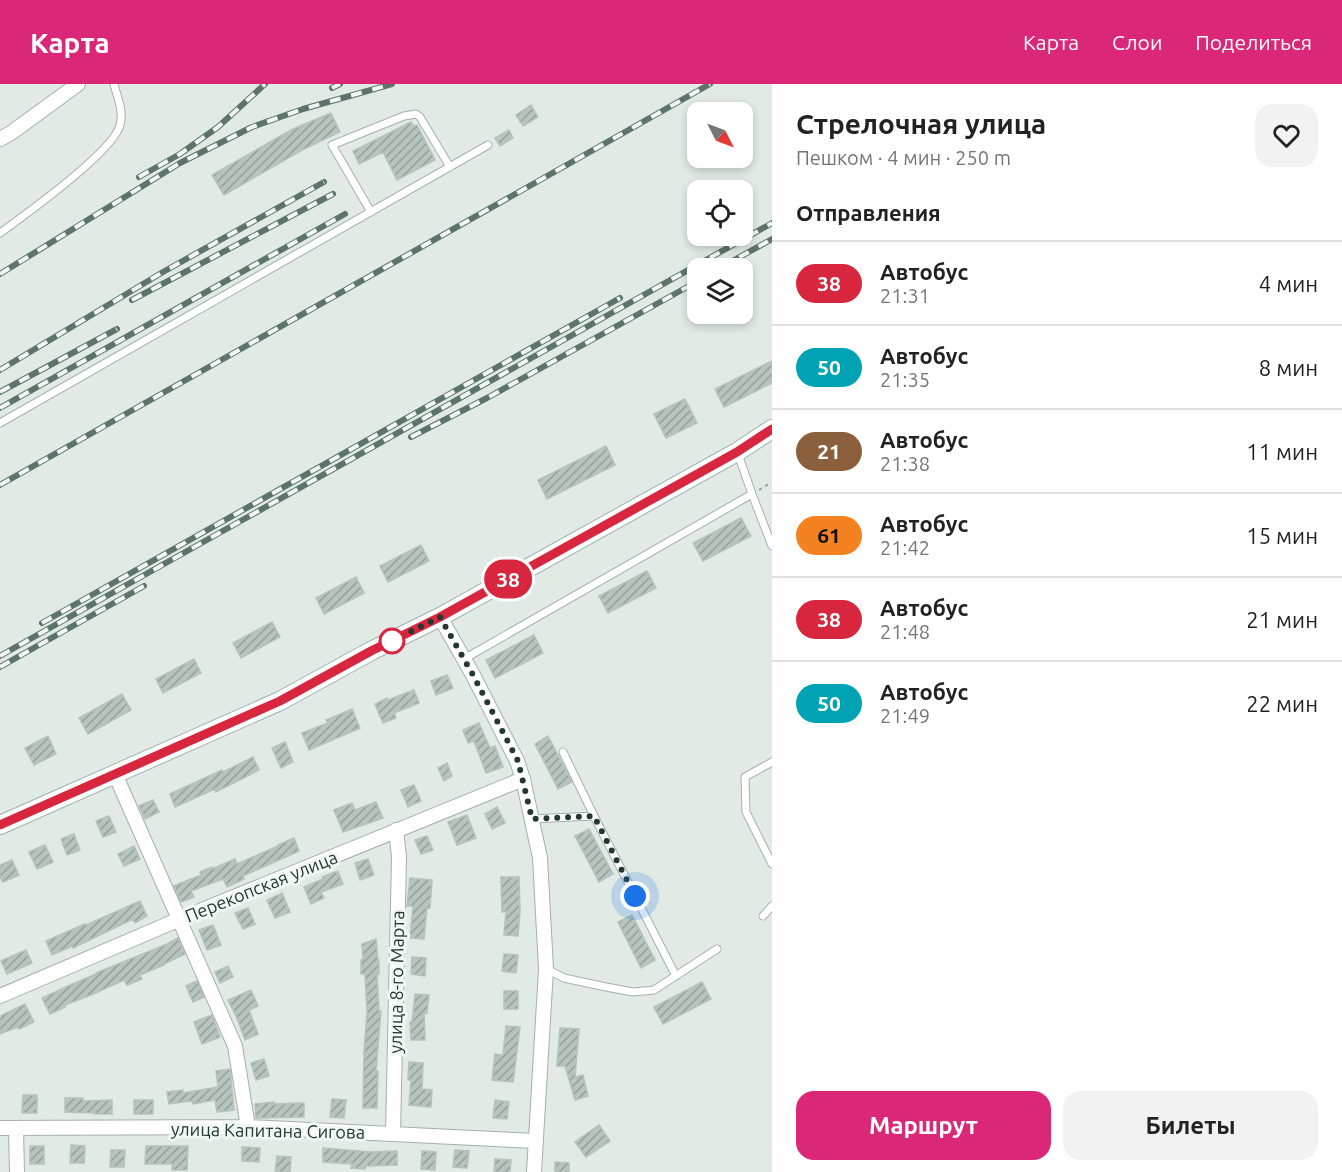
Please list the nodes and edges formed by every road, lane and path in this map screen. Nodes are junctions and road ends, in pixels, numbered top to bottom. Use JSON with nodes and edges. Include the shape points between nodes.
{"nodes":[{"id":1,"x":78,"y":84,"type":"edge"},
{"id":2,"x":114,"y":84,"type":"edge"},
{"id":3,"x":0,"y":139,"type":"edge"},
{"id":4,"x":488,"y":145,"type":"dead end"},
{"id":5,"x":450,"y":167,"type":"junction"},
{"id":6,"x":371,"y":212,"type":"junction"},
{"id":7,"x":0,"y":233,"type":"edge"},
{"id":8,"x":0,"y":423,"type":"edge"},
{"id":9,"x":772,"y":429,"type":"edge"},
{"id":10,"x":737,"y":452,"type":"junction"},
{"id":11,"x":772,"y":482,"type":"edge"},
{"id":12,"x":752,"y":494,"type":"junction"},
{"id":13,"x":772,"y":546,"type":"edge"},
{"id":14,"x":440,"y":617,"type":"junction"},
{"id":15,"x":464,"y":659,"type":"junction"},
{"id":16,"x":563,"y":752,"type":"dead end"},
{"id":17,"x":772,"y":762,"type":"edge"},
{"id":18,"x":115,"y":774,"type":"junction"},
{"id":19,"x":523,"y":779,"type":"junction"},
{"id":20,"x":594,"y":816,"type":"junction"},
{"id":21,"x":532,"y":819,"type":"junction"},
{"id":22,"x":0,"y":825,"type":"edge"},
{"id":23,"x":396,"y":830,"type":"junction"},
{"id":24,"x":772,"y":864,"type":"edge"},
{"id":25,"x":772,"y":906,"type":"edge"},
{"id":26,"x":763,"y":916,"type":"dead end"},
{"id":27,"x":180,"y":919,"type":"junction"},
{"id":28,"x":717,"y":949,"type":"dead end"},
{"id":29,"x":546,"y":969,"type":"junction"},
{"id":30,"x":676,"y":976,"type":"junction"},
{"id":31,"x":0,"y":996,"type":"edge"},
{"id":32,"x":0,"y":1128,"type":"edge"},
{"id":33,"x":16,"y":1128,"type":"junction"},
{"id":34,"x":248,"y":1128,"type":"junction"},
{"id":35,"x":393,"y":1134,"type":"junction"},
{"id":36,"x":536,"y":1141,"type":"junction"},
{"id":37,"x":17,"y":1172,"type":"edge"},
{"id":38,"x":534,"y":1172,"type":"edge"}],
"edges":[{"from":1,"to":3,"type":"street"},
{"from":2,"to":7,"type":"lane","via":[[121,109],[117,134],[97,156]]},
{"from":4,"to":5,"type":"lane"},
{"from":5,"to":6,"type":"lane"},
{"from":5,"to":6,"type":"lane","via":[[416,114],[332,146]]},
{"from":6,"to":8,"type":"lane"},
{"from":9,"to":10,"type":"main road"},
{"from":10,"to":12,"type":"lane"},
{"from":10,"to":14,"type":"main road"},
{"from":11,"to":12,"type":"path"},
{"from":12,"to":13,"type":"lane"},
{"from":12,"to":15,"type":"lane"},
{"from":14,"to":15,"type":"street"},
{"from":14,"to":18,"type":"main road","via":[[280,701]]},
{"from":15,"to":19,"type":"street","via":[[518,761]]},
{"from":16,"to":20,"type":"lane"},
{"from":17,"to":24,"type":"lane","via":[[745,777],[747,812]]},
{"from":18,"to":22,"type":"main road"},
{"from":18,"to":27,"type":"street"},
{"from":19,"to":21,"type":"street"},
{"from":19,"to":23,"type":"street","name":"Перекопская улица"},
{"from":20,"to":21,"type":"lane"},
{"from":20,"to":30,"type":"lane"},
{"from":21,"to":29,"type":"street","via":[[540,858]]},
{"from":23,"to":27,"type":"street","name":"Перекопская улица"},
{"from":23,"to":35,"type":"street","name":"улица 8-го Марта","via":[[399,857]]},
{"from":25,"to":26,"type":"lane"},
{"from":27,"to":31,"type":"street","name":"Перекопская улица"},
{"from":27,"to":34,"type":"street","via":[[235,1046]]},
{"from":28,"to":30,"type":"lane"},
{"from":29,"to":30,"type":"lane","via":[[564,978],[633,992],[654,990]]},
{"from":29,"to":36,"type":"street"},
{"from":32,"to":33,"type":"street","name":"улица Капитана Сигова"},
{"from":33,"to":34,"type":"street","name":"улица Капитана Сигова"},
{"from":33,"to":37,"type":"street"},
{"from":34,"to":35,"type":"street","name":"улица Капитана Сигова"},
{"from":35,"to":36,"type":"street","name":"улица Капитана Сигова"},
{"from":36,"to":38,"type":"street"}]}
